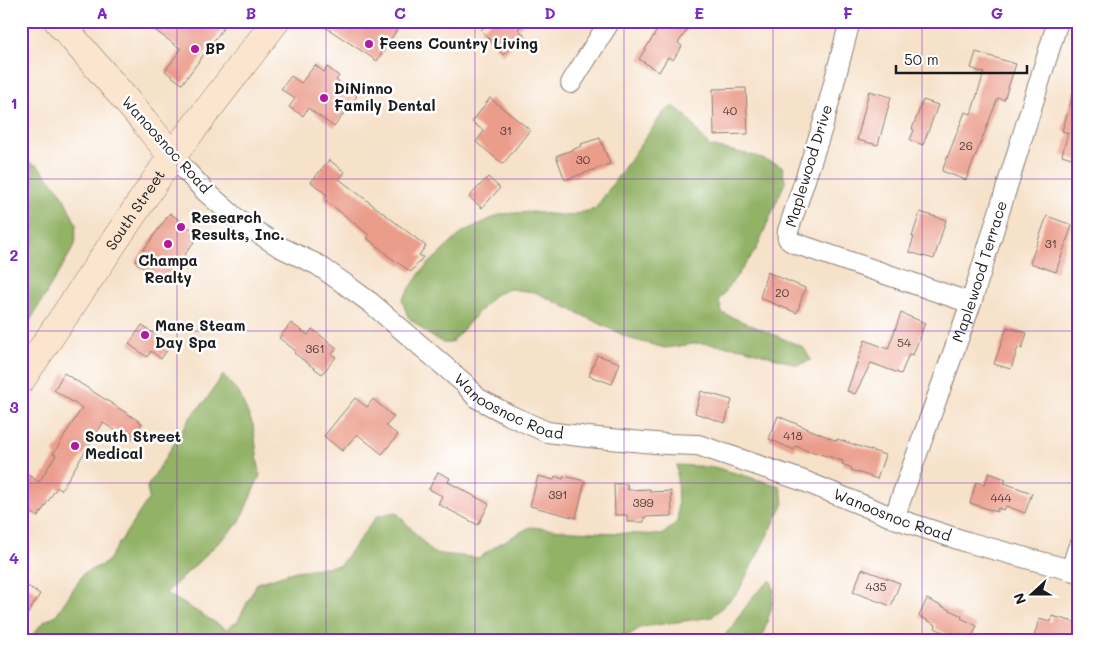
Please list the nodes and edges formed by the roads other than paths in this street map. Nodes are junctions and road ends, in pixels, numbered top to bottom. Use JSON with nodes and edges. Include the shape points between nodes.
{"nodes":[{"id":1,"x":58,"y":21,"type":"edge"},
{"id":2,"x":276,"y":21,"type":"edge"},
{"id":3,"x":610,"y":21,"type":"edge"},
{"id":4,"x":850,"y":21,"type":"edge"},
{"id":5,"x":1058,"y":21,"type":"edge"},
{"id":6,"x":571,"y":83,"type":"dead end"},
{"id":7,"x":172,"y":156,"type":"junction"},
{"id":8,"x":971,"y":303,"type":"junction"},
{"id":9,"x":21,"y":380,"type":"edge"},
{"id":10,"x":894,"y":518,"type":"junction"},
{"id":11,"x":1078,"y":548,"type":"edge"},
{"id":12,"x":1074,"y":571,"type":"edge"}],
"edges":[{"from":1,"to":7,"type":"main road","name":"Wanoosnoc Road"},
{"from":2,"to":7,"type":"main road","name":"South Street"},
{"from":3,"to":6,"type":"street"},
{"from":4,"to":8,"type":"street","name":"Maplewood Drive","via":[[823,126],[788,231],[789,241]]},
{"from":5,"to":8,"type":"street","name":"Maplewood Terrace"},
{"from":7,"to":9,"type":"main road","name":"South Street"},
{"from":7,"to":10,"type":"street","name":"Wanoosnoc Road","via":[[238,220],[342,282],[371,303],[477,398],[509,416],[547,432],[698,445],[804,481]]},
{"from":8,"to":10,"type":"street","name":"Maplewood Terrace"},
{"from":10,"to":12,"type":"street","name":"Wanoosnoc Road"},
{"from":11,"to":12,"type":"street"}]}
